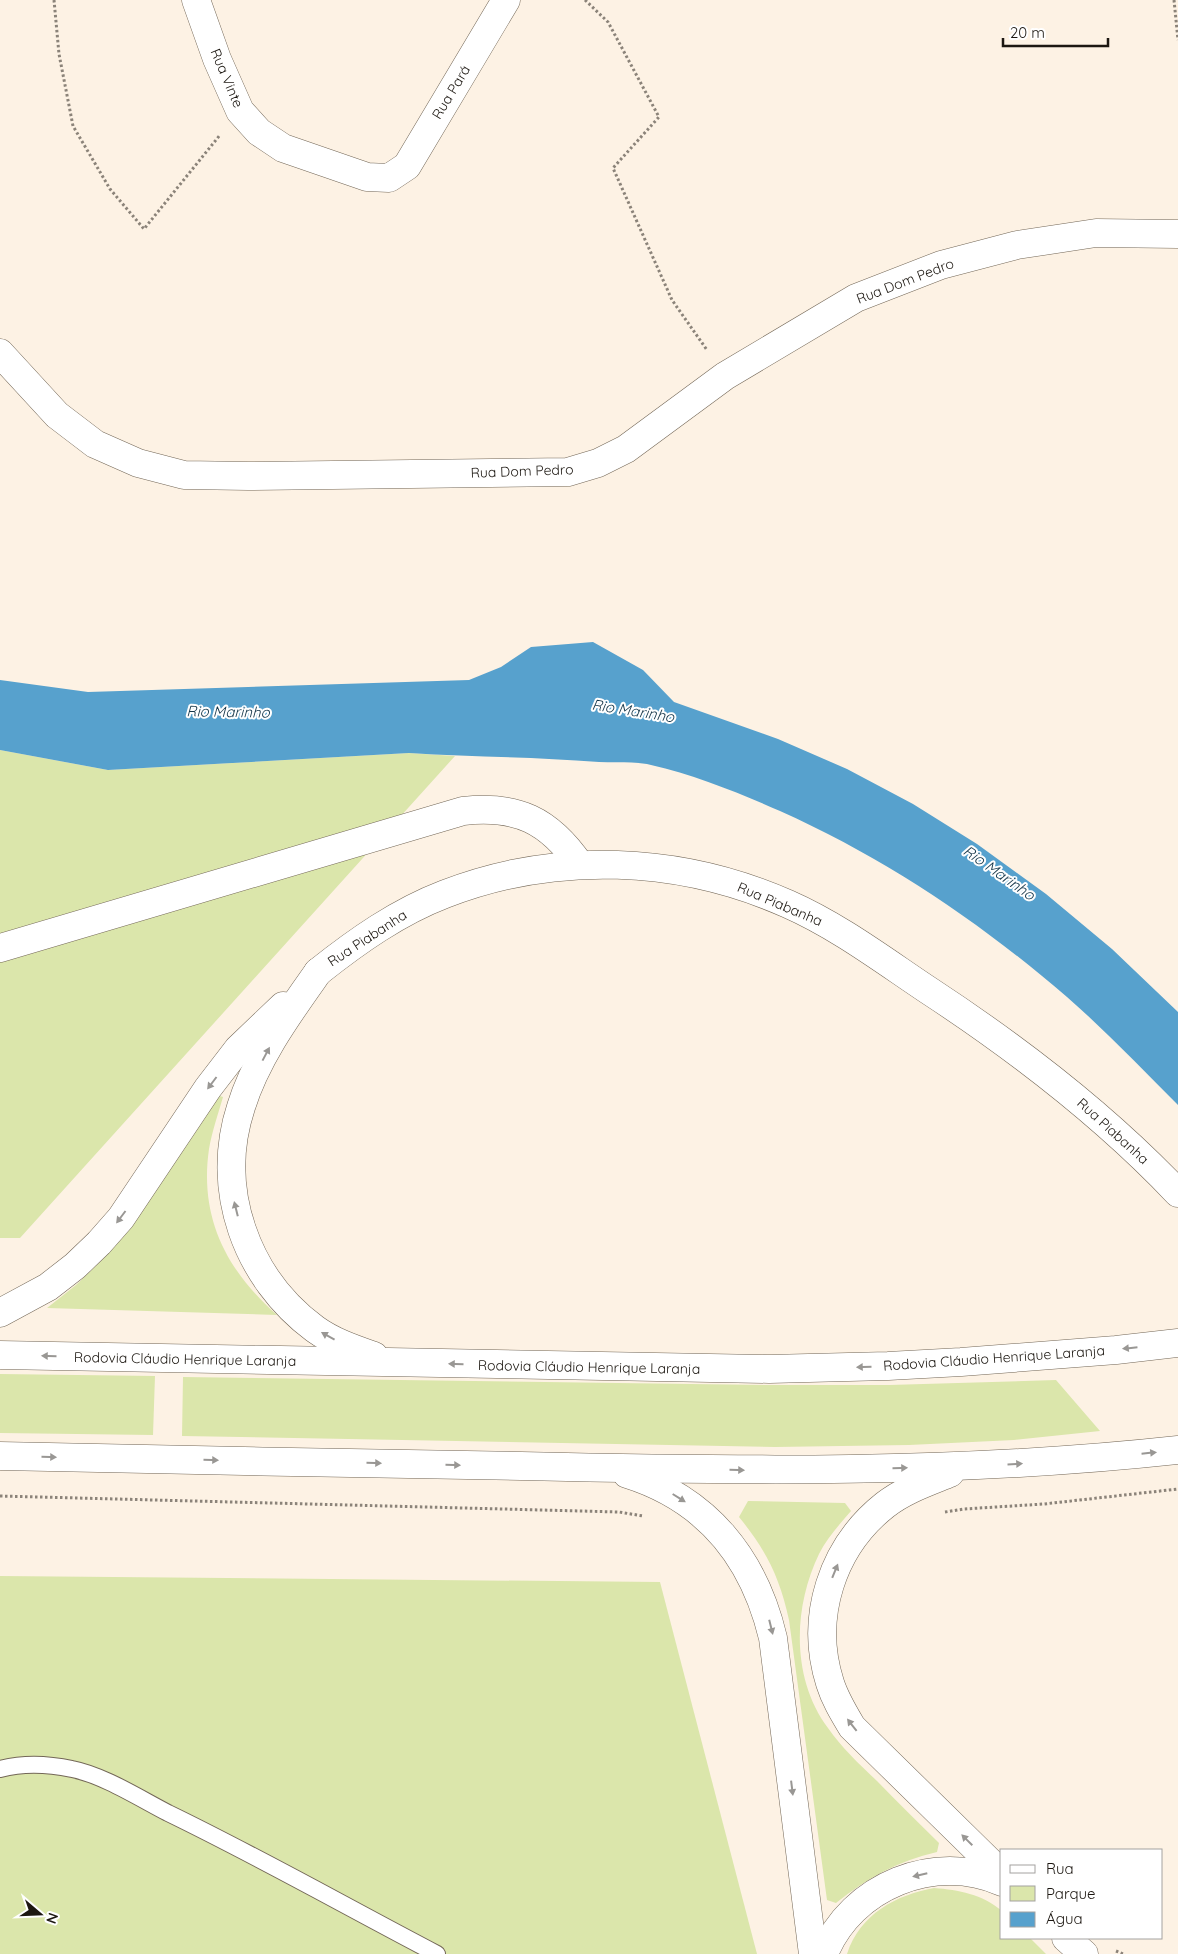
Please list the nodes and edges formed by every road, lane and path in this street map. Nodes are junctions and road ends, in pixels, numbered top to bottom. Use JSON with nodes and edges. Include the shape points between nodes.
{"nodes":[{"id":1,"x":54,"y":0,"type":"edge"},
{"id":2,"x":196,"y":0,"type":"edge"},
{"id":3,"x":506,"y":0,"type":"edge"},
{"id":4,"x":585,"y":0,"type":"edge"},
{"id":5,"x":1174,"y":0,"type":"edge"},
{"id":6,"x":1178,"y":40,"type":"edge"},
{"id":7,"x":240,"y":111,"type":"junction"},
{"id":8,"x":389,"y":178,"type":"joint"},
{"id":9,"x":1178,"y":234,"type":"edge"},
{"id":10,"x":0,"y":353,"type":"edge"},
{"id":11,"x":725,"y":376,"type":"junction"},
{"id":12,"x":580,"y":865,"type":"junction"},
{"id":13,"x":0,"y":948,"type":"edge"},
{"id":14,"x":318,"y":972,"type":"junction"},
{"id":15,"x":1178,"y":1193,"type":"edge"},
{"id":16,"x":0,"y":1313,"type":"edge"},
{"id":17,"x":1178,"y":1343,"type":"edge"},
{"id":18,"x":0,"y":1355,"type":"edge"},
{"id":19,"x":407,"y":1363,"type":"junction"},
{"id":20,"x":1178,"y":1450,"type":"edge"},
{"id":21,"x":0,"y":1456,"type":"edge"},
{"id":22,"x":966,"y":1466,"type":"junction"},
{"id":23,"x":601,"y":1468,"type":"junction"},
{"id":24,"x":1178,"y":1490,"type":"edge"},
{"id":25,"x":0,"y":1496,"type":"edge"},
{"id":26,"x":941,"y":1512,"type":"dead end"},
{"id":27,"x":652,"y":1520,"type":"dead end"},
{"id":28,"x":0,"y":1769,"type":"edge"},
{"id":29,"x":1000,"y":1872,"type":"edge"},
{"id":30,"x":1000,"y":1881,"type":"edge"},
{"id":31,"x":1067,"y":1939,"type":"edge"},
{"id":32,"x":437,"y":1954,"type":"edge"},
{"id":33,"x":813,"y":1954,"type":"edge"},
{"id":34,"x":824,"y":1954,"type":"edge"},
{"id":35,"x":1084,"y":1954,"type":"edge"}],
"edges":[{"from":1,"to":7,"type":"path","via":[[59,54],[73,126],[110,189],[144,229]]},
{"from":2,"to":7,"type":"main road","name":"Rua Vinte"},
{"from":3,"to":8,"type":"main road","name":"Rua Pará","via":[[407,166]]},
{"from":4,"to":11,"type":"path","via":[[608,22],[659,118],[613,168],[672,300]]},
{"from":5,"to":6,"type":"path"},
{"from":7,"to":8,"type":"main road","name":"Rua Vinte","via":[[259,132],[283,148],[366,177]]},
{"from":9,"to":11,"type":"main road","name":"Rua Dom Pedro","via":[[1096,233],[1017,245],[942,265],[856,298]]},
{"from":10,"to":11,"type":"main road","name":"Rua Dom Pedro","via":[[57,415],[95,444],[138,463],[184,475],[568,472],[598,463],[626,449]]},
{"from":12,"to":13,"type":"main road","via":[[549,830],[528,818],[506,811],[462,811]]},
{"from":12,"to":14,"type":"main road","name":"Rua Piabanha","via":[[512,874],[443,895],[384,924]]},
{"from":12,"to":15,"type":"main road","name":"Rua Piabanha","via":[[657,867],[702,874],[764,894],[830,925],[1043,1071],[1110,1127]]},
{"from":14,"to":16,"type":"main road","one_way":true,"via":[[238,1049],[120,1218],[99,1243],[48,1287]]},
{"from":19,"to":14,"type":"main road","one_way":true,"via":[[375,1357],[345,1345],[316,1330],[292,1309],[270,1285],[253,1257],[233,1200],[232,1138],[241,1106],[274,1038]]},
{"from":17,"to":19,"type":"main road","name":"Rodovia Cláudio Henrique Laranja","one_way":true,"via":[[898,1366],[769,1369]]},
{"from":19,"to":18,"type":"main road","name":"Rodovia Cláudio Henrique Laranja","one_way":true},
{"from":22,"to":20,"type":"main road","one_way":true},
{"from":21,"to":23,"type":"main road","one_way":true},
{"from":23,"to":22,"type":"main road","one_way":true,"via":[[775,1470]]},
{"from":29,"to":22,"type":"main road","one_way":true,"via":[[852,1727],[830,1683],[821,1634],[829,1585],[838,1562],[856,1533],[886,1504],[904,1492]]},
{"from":23,"to":33,"type":"main road","one_way":true,"via":[[629,1474],[656,1485],[704,1516],[725,1536],[756,1584],[773,1638]]},
{"from":24,"to":26,"type":"path"},
{"from":25,"to":27,"type":"path","via":[[618,1512]]},
{"from":28,"to":32,"type":"lane","via":[[50,1766],[95,1776]]},
{"from":30,"to":34,"type":"main road","one_way":true,"via":[[971,1872],[946,1871],[898,1880],[855,1908]]},
{"from":31,"to":35,"type":"main road"}]}
